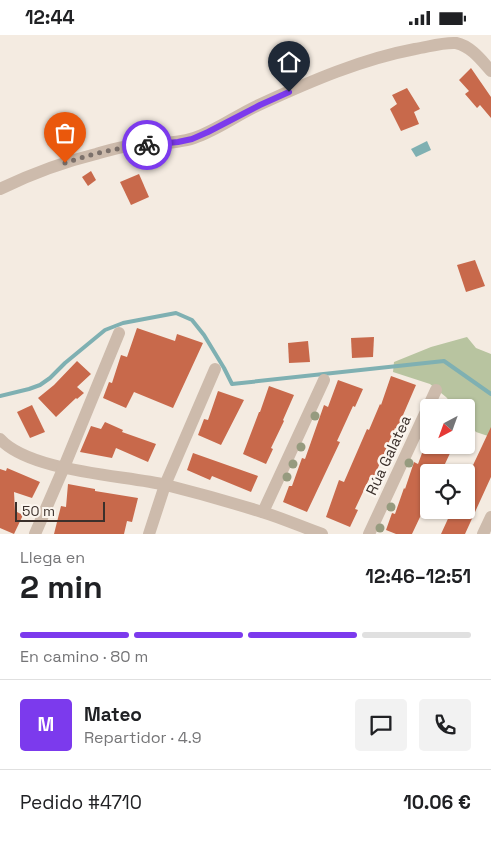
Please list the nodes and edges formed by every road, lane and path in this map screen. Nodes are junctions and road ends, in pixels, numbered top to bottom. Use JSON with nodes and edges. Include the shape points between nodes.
{"nodes":[{"id":1,"x":491,"y":71,"type":"edge"},
{"id":2,"x":0,"y":189,"type":"edge"},
{"id":3,"x":120,"y":333,"type":"dead end"},
{"id":4,"x":215,"y":369,"type":"dead end"},
{"id":5,"x":324,"y":380,"type":"dead end"},
{"id":6,"x":436,"y":390,"type":"dead end"},
{"id":7,"x":0,"y":439,"type":"edge"},
{"id":8,"x":64,"y":467,"type":"junction"},
{"id":9,"x":165,"y":485,"type":"junction"},
{"id":10,"x":263,"y":512,"type":"junction"},
{"id":11,"x":491,"y":517,"type":"edge"},
{"id":12,"x":35,"y":534,"type":"edge"},
{"id":13,"x":149,"y":534,"type":"edge"},
{"id":14,"x":322,"y":534,"type":"edge"},
{"id":15,"x":369,"y":534,"type":"edge"},
{"id":16,"x":483,"y":534,"type":"edge"}],
"edges":[{"from":1,"to":2,"type":"street","via":[[466,46],[456,43],[406,51],[351,66],[319,79],[192,139],[98,153]]},
{"from":3,"to":8,"type":"street"},
{"from":4,"to":9,"type":"street"},
{"from":5,"to":10,"type":"street"},
{"from":6,"to":15,"type":"street","name":"Rúa Galatea"},
{"from":7,"to":8,"type":"street","via":[[19,453]]},
{"from":8,"to":9,"type":"street"},
{"from":8,"to":12,"type":"street"},
{"from":9,"to":10,"type":"street"},
{"from":9,"to":13,"type":"street"},
{"from":10,"to":14,"type":"street"},
{"from":11,"to":16,"type":"street"}]}
